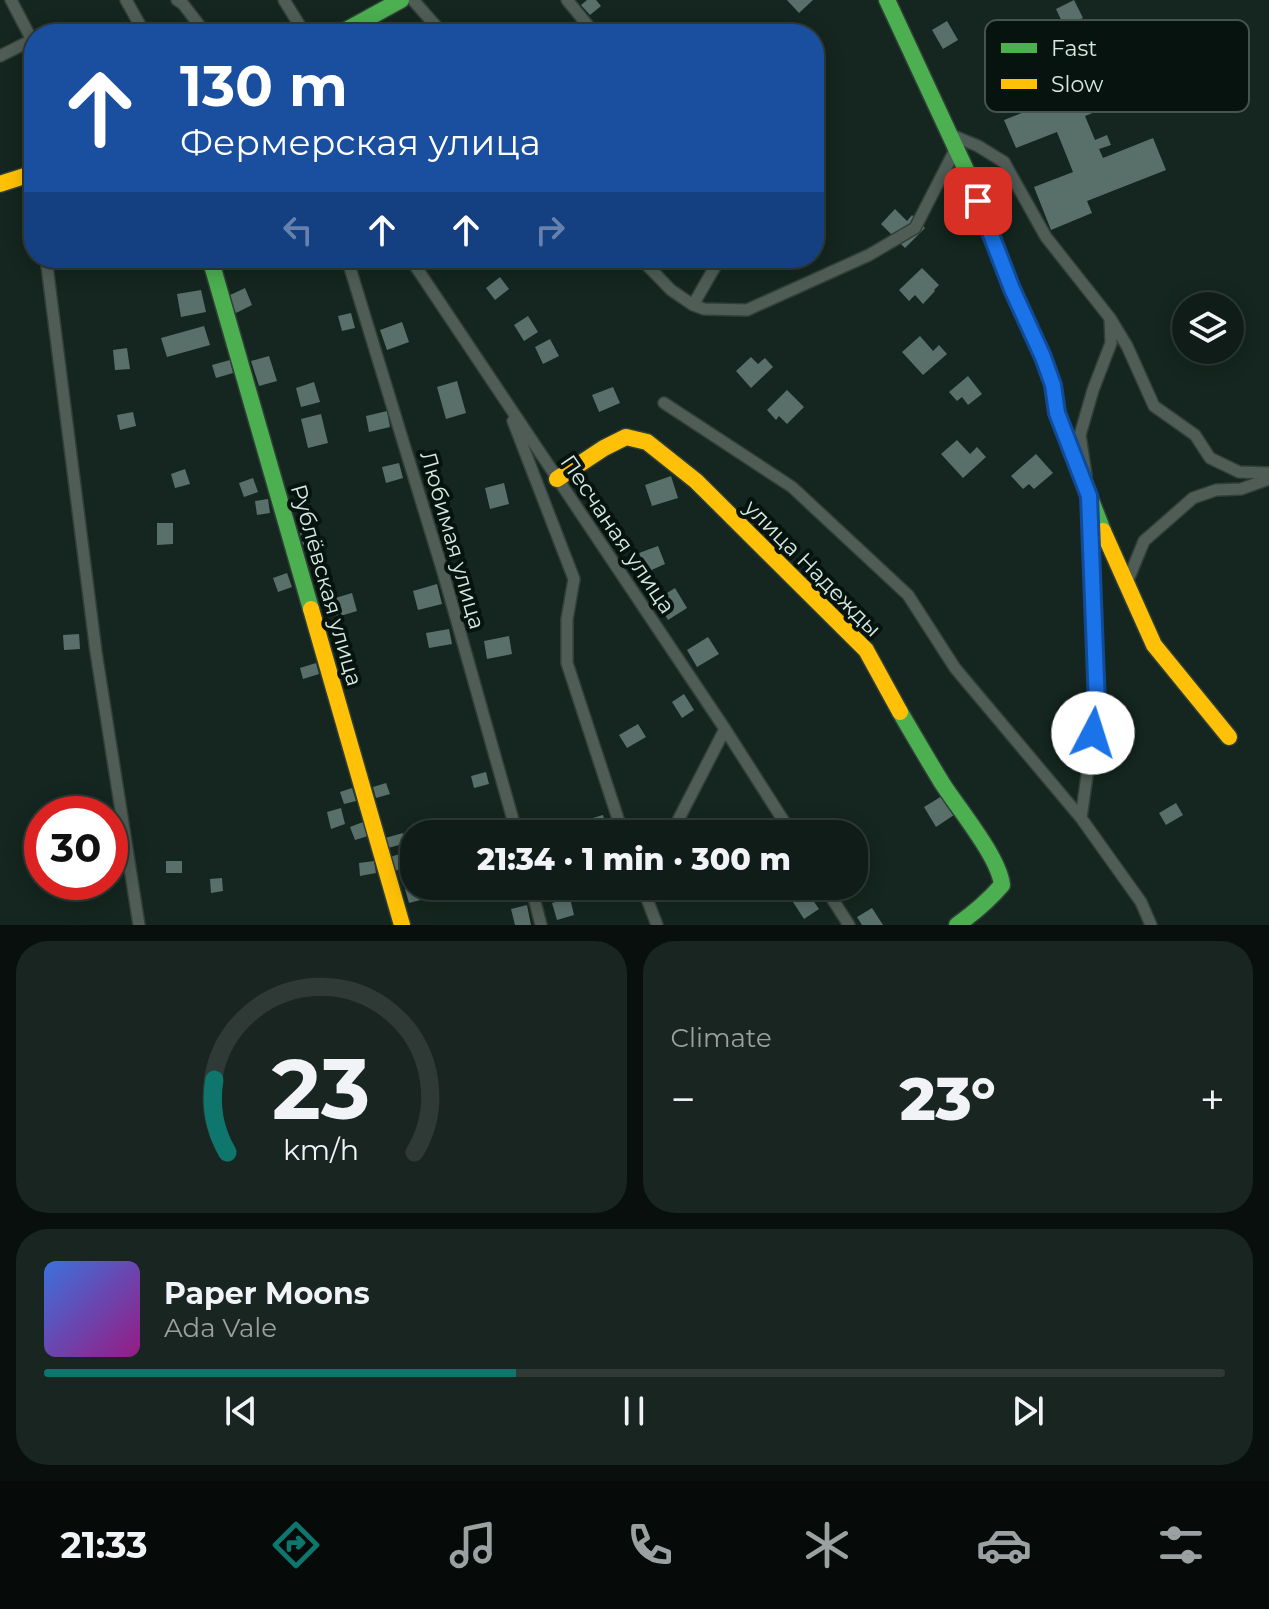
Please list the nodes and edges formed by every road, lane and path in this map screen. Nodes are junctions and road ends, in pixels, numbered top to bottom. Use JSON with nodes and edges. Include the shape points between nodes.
{"nodes":[{"id":1,"x":11,"y":0,"type":"edge"},
{"id":2,"x":126,"y":0,"type":"edge"},
{"id":3,"x":177,"y":0,"type":"edge"},
{"id":4,"x":284,"y":0,"type":"edge"},
{"id":5,"x":401,"y":0,"type":"edge"},
{"id":6,"x":413,"y":0,"type":"edge"},
{"id":7,"x":567,"y":0,"type":"edge"},
{"id":8,"x":887,"y":0,"type":"edge"},
{"id":9,"x":139,"y":24,"type":"edge"},
{"id":10,"x":198,"y":24,"type":"edge"},
{"id":11,"x":299,"y":24,"type":"edge"},
{"id":12,"x":357,"y":24,"type":"edge"},
{"id":13,"x":434,"y":24,"type":"edge"},
{"id":14,"x":587,"y":24,"type":"edge"},
{"id":15,"x":24,"y":25,"type":"edge"},
{"id":16,"x":24,"y":46,"type":"edge"},
{"id":17,"x":0,"y":56,"type":"edge"},
{"id":18,"x":952,"y":141,"type":"junction"},
{"id":19,"x":24,"y":176,"type":"edge"},
{"id":20,"x":0,"y":184,"type":"edge"},
{"id":21,"x":47,"y":268,"type":"edge"},
{"id":22,"x":213,"y":268,"type":"edge"},
{"id":23,"x":350,"y":268,"type":"edge"},
{"id":24,"x":417,"y":268,"type":"edge"},
{"id":25,"x":650,"y":268,"type":"edge"},
{"id":26,"x":714,"y":268,"type":"edge"},
{"id":27,"x":693,"y":305,"type":"junction"},
{"id":28,"x":1110,"y":318,"type":"junction"},
{"id":29,"x":505,"y":402,"type":"junction"},
{"id":30,"x":664,"y":403,"type":"dead end"},
{"id":31,"x":1269,"y":476,"type":"edge"},
{"id":32,"x":557,"y":479,"type":"junction"},
{"id":33,"x":1089,"y":496,"type":"junction"},
{"id":34,"x":1126,"y":585,"type":"junction"},
{"id":35,"x":725,"y":729,"type":"junction"},
{"id":36,"x":1229,"y":737,"type":"dead end"},
{"id":37,"x":1081,"y":818,"type":"junction"},
{"id":38,"x":513,"y":820,"type":"edge"},
{"id":39,"x":618,"y":820,"type":"edge"},
{"id":40,"x":678,"y":820,"type":"edge"},
{"id":41,"x":783,"y":820,"type":"edge"},
{"id":42,"x":535,"y":900,"type":"edge"},
{"id":43,"x":648,"y":900,"type":"edge"},
{"id":44,"x":833,"y":900,"type":"edge"},
{"id":45,"x":651,"y":908,"type":"junction"},
{"id":46,"x":139,"y":925,"type":"edge"},
{"id":47,"x":402,"y":925,"type":"edge"},
{"id":48,"x":541,"y":925,"type":"edge"},
{"id":49,"x":657,"y":925,"type":"edge"},
{"id":50,"x":663,"y":925,"type":"edge"},
{"id":51,"x":849,"y":925,"type":"edge"},
{"id":52,"x":957,"y":925,"type":"edge"},
{"id":53,"x":1151,"y":925,"type":"edge"}],
"edges":[{"from":1,"to":15,"type":"street"},
{"from":2,"to":9,"type":"street"},
{"from":3,"to":10,"type":"street"},
{"from":4,"to":11,"type":"street"},
{"from":5,"to":12,"type":"street"},
{"from":6,"to":13,"type":"street"},
{"from":7,"to":14,"type":"street"},
{"from":8,"to":18,"type":"street"},
{"from":16,"to":17,"type":"street"},
{"from":18,"to":27,"type":"street","via":[[915,228],[869,255],[747,310]]},
{"from":18,"to":28,"type":"street","via":[[978,146],[1004,162],[1046,237]]},
{"from":18,"to":33,"type":"street","via":[[1043,357],[1057,413]]},
{"from":19,"to":20,"type":"street"},
{"from":21,"to":46,"type":"street","via":[[96,652]]},
{"from":22,"to":47,"type":"street","name":"Рублёвская улица"},
{"from":23,"to":38,"type":"street","name":"Любимая улица"},
{"from":24,"to":29,"type":"street","name":"Песчаная улица"},
{"from":25,"to":27,"type":"street"},
{"from":26,"to":27,"type":"street"},
{"from":28,"to":31,"type":"street","via":[[1154,406],[1195,435],[1210,458],[1239,472]]},
{"from":28,"to":33,"type":"street","via":[[1111,343],[1080,435]]},
{"from":29,"to":32,"type":"street","name":"Песчаная улица"},
{"from":29,"to":39,"type":"street","via":[[574,579],[567,663]]},
{"from":30,"to":37,"type":"street","via":[[792,487],[908,595],[955,668]]},
{"from":31,"to":34,"type":"street","via":[[1241,489],[1193,498],[1144,541]]},
{"from":32,"to":35,"type":"street","name":"Песчаная улица"},
{"from":32,"to":52,"type":"street","name":"улица Надежды","via":[[626,437],[647,442],[696,481],[866,650],[1001,874],[996,892]]},
{"from":33,"to":34,"type":"street"},
{"from":33,"to":37,"type":"street","via":[[1097,705]]},
{"from":34,"to":36,"type":"street","via":[[1154,645]]},
{"from":35,"to":40,"type":"street"},
{"from":35,"to":41,"type":"street","name":"Песчаная улица"},
{"from":37,"to":53,"type":"street","via":[[1141,902]]},
{"from":42,"to":48,"type":"street"},
{"from":43,"to":45,"type":"street"},
{"from":44,"to":51,"type":"street"},
{"from":45,"to":49,"type":"street"},
{"from":45,"to":50,"type":"street"}]}
